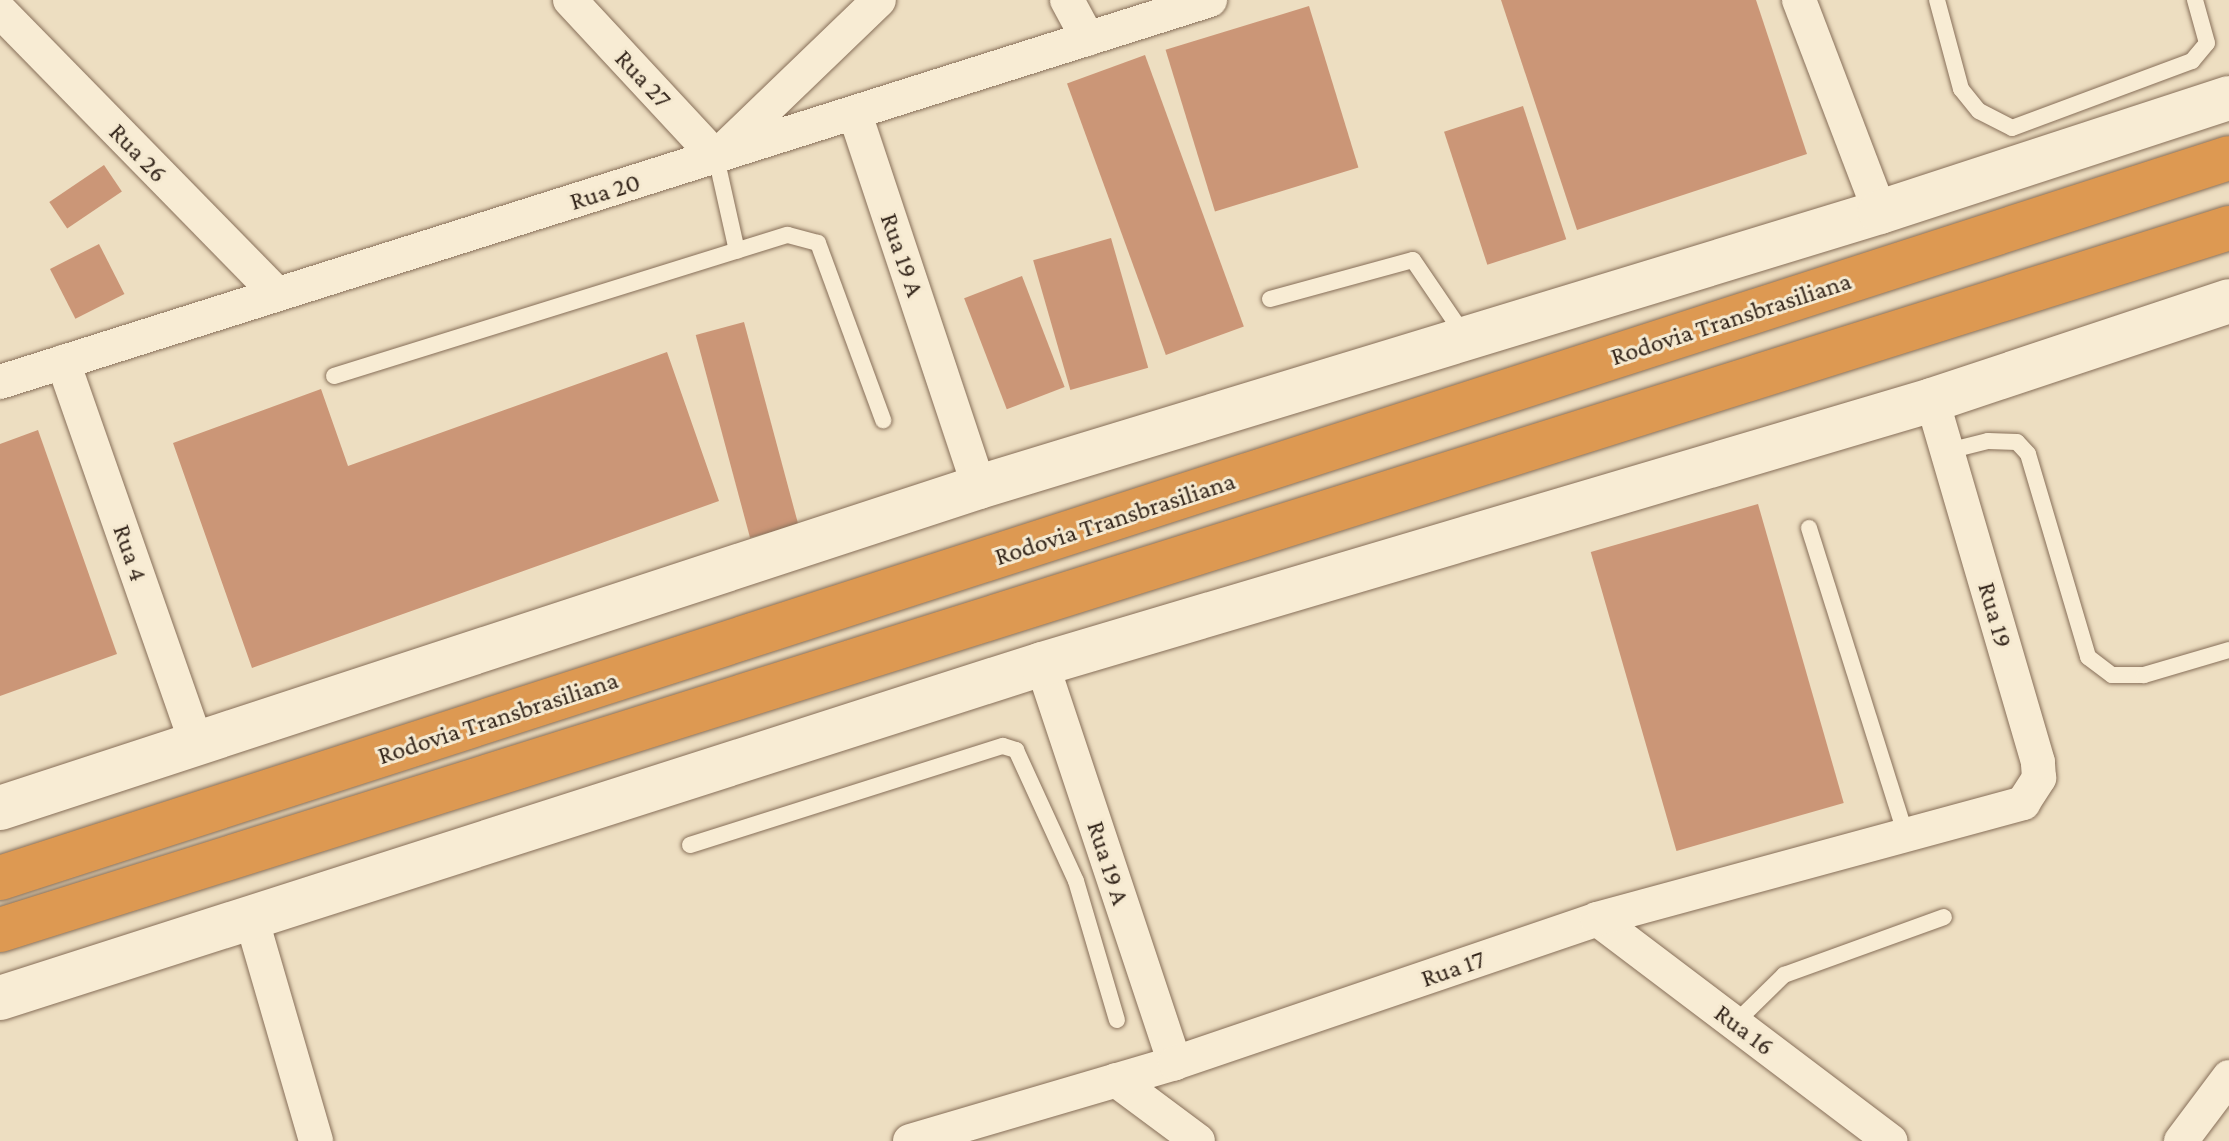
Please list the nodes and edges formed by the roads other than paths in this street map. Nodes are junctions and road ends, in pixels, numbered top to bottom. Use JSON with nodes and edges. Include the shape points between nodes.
{"nodes":[{"id":1,"x":570,"y":0,"type":"edge"},
{"id":2,"x":879,"y":0,"type":"edge"},
{"id":3,"x":1067,"y":0,"type":"edge"},
{"id":4,"x":1210,"y":0,"type":"edge"},
{"id":5,"x":1799,"y":0,"type":"edge"},
{"id":6,"x":1937,"y":0,"type":"edge"},
{"id":7,"x":2195,"y":0,"type":"edge"},
{"id":8,"x":0,"y":11,"type":"edge"},
{"id":9,"x":1088,"y":39,"type":"junction"},
{"id":10,"x":2229,"y":98,"type":"edge"},
{"id":11,"x":855,"y":114,"type":"junction"},
{"id":12,"x":716,"y":157,"type":"junction"},
{"id":13,"x":2229,"y":158,"type":"edge"},
{"id":14,"x":1880,"y":212,"type":"junction"},
{"id":15,"x":2229,"y":228,"type":"edge"},
{"id":16,"x":737,"y":251,"type":"junction"},
{"id":17,"x":277,"y":294,"type":"junction"},
{"id":18,"x":1270,"y":299,"type":"dead end"},
{"id":19,"x":2229,"y":301,"type":"edge"},
{"id":20,"x":1465,"y":336,"type":"junction"},
{"id":21,"x":63,"y":362,"type":"junction"},
{"id":22,"x":334,"y":376,"type":"dead end"},
{"id":23,"x":0,"y":382,"type":"edge"},
{"id":24,"x":1932,"y":400,"type":"junction"},
{"id":25,"x":883,"y":420,"type":"dead end"},
{"id":26,"x":1948,"y":451,"type":"junction"},
{"id":27,"x":979,"y":487,"type":"junction"},
{"id":28,"x":1809,"y":528,"type":"dead end"},
{"id":29,"x":2229,"y":650,"type":"edge"},
{"id":30,"x":1042,"y":664,"type":"junction"},
{"id":31,"x":197,"y":744,"type":"junction"},
{"id":32,"x":0,"y":808,"type":"edge"},
{"id":33,"x":1999,"y":812,"type":"joint"},
{"id":34,"x":1906,"y":836,"type":"junction"},
{"id":35,"x":690,"y":845,"type":"dead end"},
{"id":36,"x":1111,"y":870,"type":"junction"},
{"id":37,"x":0,"y":878,"type":"edge"},
{"id":38,"x":1076,"y":881,"type":"junction"},
{"id":39,"x":251,"y":917,"type":"junction"},
{"id":40,"x":1944,"y":917,"type":"dead end"},
{"id":41,"x":1597,"y":919,"type":"junction"},
{"id":42,"x":0,"y":930,"type":"edge"},
{"id":43,"x":0,"y":998,"type":"edge"},
{"id":44,"x":1117,"y":1020,"type":"dead end"},
{"id":45,"x":1735,"y":1023,"type":"junction"},
{"id":46,"x":1175,"y":1063,"type":"junction"},
{"id":47,"x":2229,"y":1077,"type":"edge"},
{"id":48,"x":1116,"y":1080,"type":"junction"},
{"id":49,"x":316,"y":1141,"type":"edge"},
{"id":50,"x":910,"y":1141,"type":"edge"},
{"id":51,"x":1198,"y":1141,"type":"edge"},
{"id":52,"x":1891,"y":1141,"type":"edge"},
{"id":53,"x":2181,"y":1141,"type":"edge"}],
"edges":[{"from":1,"to":12,"type":"street","name":"Rua 27"},
{"from":2,"to":12,"type":"street"},
{"from":3,"to":9,"type":"street"},
{"from":4,"to":9,"type":"street","name":"Rua 20"},
{"from":5,"to":14,"type":"street"},
{"from":6,"to":7,"type":"lane","via":[[1961,89],[1979,111],[2012,128],[2192,61],[2207,43]]},
{"from":8,"to":17,"type":"street","name":"Rua 26"},
{"from":9,"to":11,"type":"street","name":"Rua 20"},
{"from":10,"to":14,"type":"main road"},
{"from":11,"to":12,"type":"street","name":"Rua 20"},
{"from":11,"to":27,"type":"street","name":"Rua 19 A"},
{"from":12,"to":16,"type":"lane"},
{"from":12,"to":17,"type":"street","name":"Rua 20"},
{"from":13,"to":37,"type":"highway","name":"Rodovia Transbrasiliana"},
{"from":14,"to":20,"type":"main road"},
{"from":15,"to":42,"type":"highway","name":"Rodovia Transbrasiliana"},
{"from":16,"to":22,"type":"lane"},
{"from":16,"to":25,"type":"lane","via":[[788,235],[818,243]]},
{"from":17,"to":21,"type":"street","name":"Rua 20"},
{"from":18,"to":20,"type":"lane","via":[[1413,260]]},
{"from":19,"to":24,"type":"main road"},
{"from":20,"to":27,"type":"main road"},
{"from":21,"to":23,"type":"street","name":"Rua 20"},
{"from":21,"to":31,"type":"street","name":"Rua 4"},
{"from":24,"to":26,"type":"street","name":"Rua 19"},
{"from":24,"to":30,"type":"main road"},
{"from":26,"to":29,"type":"lane","via":[[1988,441],[2017,442],[2028,454],[2088,657],[2112,675],[2144,675]]},
{"from":26,"to":33,"type":"street","name":"Rua 19","via":[[2038,762],[2039,778],[2032,792],[2023,803]]},
{"from":27,"to":31,"type":"main road"},
{"from":28,"to":34,"type":"lane"},
{"from":30,"to":36,"type":"street","name":"Rua 19 A"},
{"from":30,"to":39,"type":"main road"},
{"from":31,"to":32,"type":"main road"},
{"from":33,"to":34,"type":"street","name":"Rua 17"},
{"from":34,"to":41,"type":"street","name":"Rua 17"},
{"from":35,"to":38,"type":"lane","via":[[1003,746],[1024,759]]},
{"from":36,"to":38,"type":"lane"},
{"from":36,"to":46,"type":"street","name":"Rua 19 A"},
{"from":38,"to":44,"type":"lane"},
{"from":39,"to":43,"type":"main road"},
{"from":39,"to":49,"type":"street"},
{"from":40,"to":45,"type":"lane","via":[[1784,975]]},
{"from":41,"to":45,"type":"street","name":"Rua 16"},
{"from":41,"to":46,"type":"street","name":"Rua 17"},
{"from":45,"to":52,"type":"street","name":"Rua 16"},
{"from":46,"to":48,"type":"street","name":"Rua 17"},
{"from":47,"to":53,"type":"street"},
{"from":48,"to":50,"type":"street","name":"Rua 17"},
{"from":48,"to":51,"type":"street"}]}
